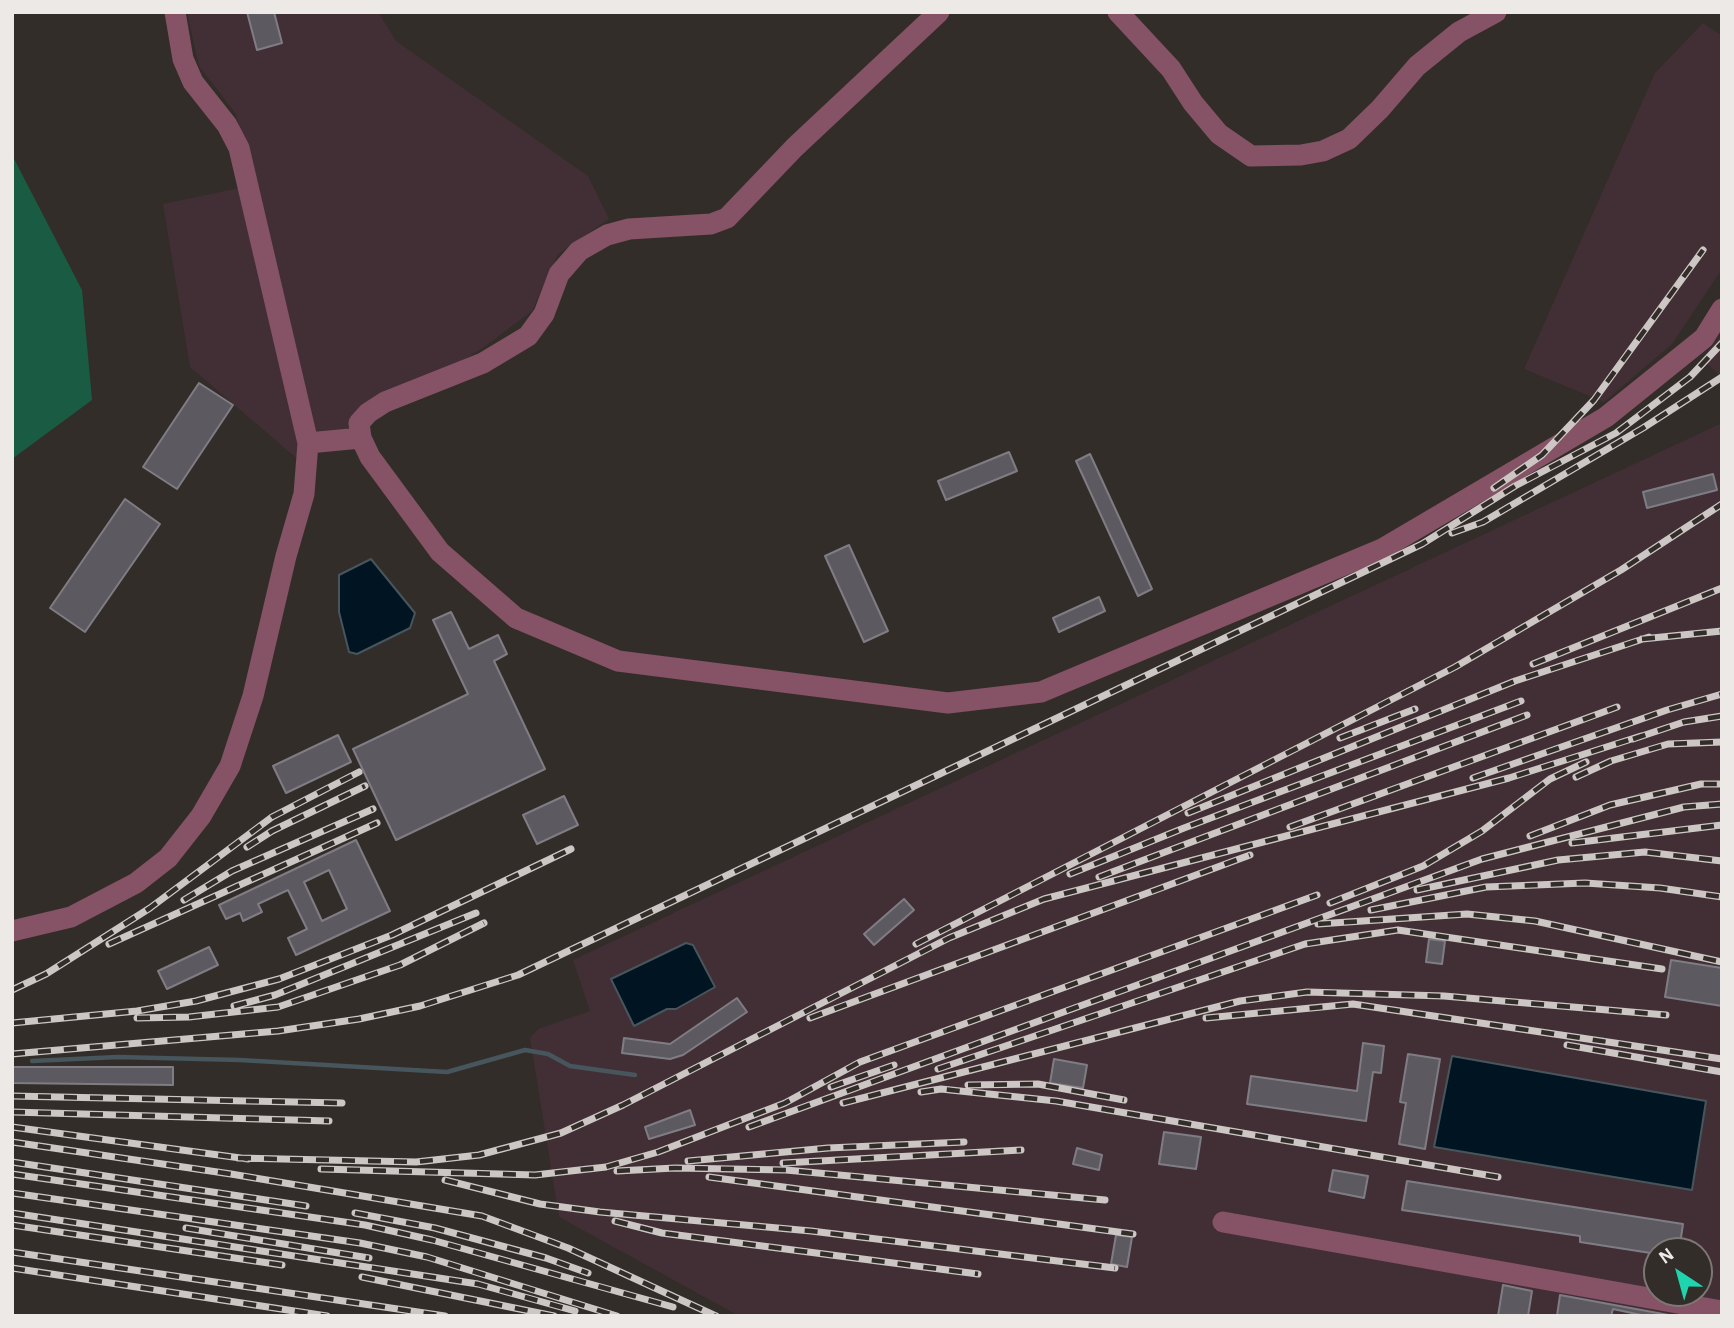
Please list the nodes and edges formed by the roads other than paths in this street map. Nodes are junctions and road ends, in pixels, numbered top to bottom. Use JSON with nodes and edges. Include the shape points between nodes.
{"nodes":[{"id":1,"x":175,"y":12,"type":"edge"},
{"id":2,"x":939,"y":12,"type":"edge"},
{"id":3,"x":1118,"y":12,"type":"edge"},
{"id":4,"x":1496,"y":12,"type":"edge"},
{"id":5,"x":1722,"y":309,"type":"edge"},
{"id":6,"x":361,"y":438,"type":"junction"},
{"id":7,"x":308,"y":443,"type":"junction"},
{"id":8,"x":12,"y":931,"type":"edge"},
{"id":9,"x":1223,"y":1222,"type":"dead end"},
{"id":10,"x":1717,"y":1313,"type":"edge"}],
"edges":[{"from":1,"to":7,"type":"street","via":[[183,59],[193,82],[239,148]]},
{"from":2,"to":6,"type":"street","via":[[795,147],[727,218],[711,224],[629,229],[579,251],[559,274],[544,314],[528,336],[483,363],[385,402],[359,423]]},
{"from":3,"to":4,"type":"street","via":[[1171,69],[1219,134],[1251,156],[1301,155],[1349,139],[1417,66],[1459,32]]},
{"from":5,"to":6,"type":"street","via":[[1704,338],[1606,417],[1382,549],[1041,692],[948,703],[618,661],[516,618],[440,552]]},
{"from":6,"to":7,"type":"street"},
{"from":7,"to":8,"type":"street","via":[[304,494],[253,696],[230,766],[201,816],[168,858],[136,883],[71,917]]},
{"from":9,"to":10,"type":"street"}]}
